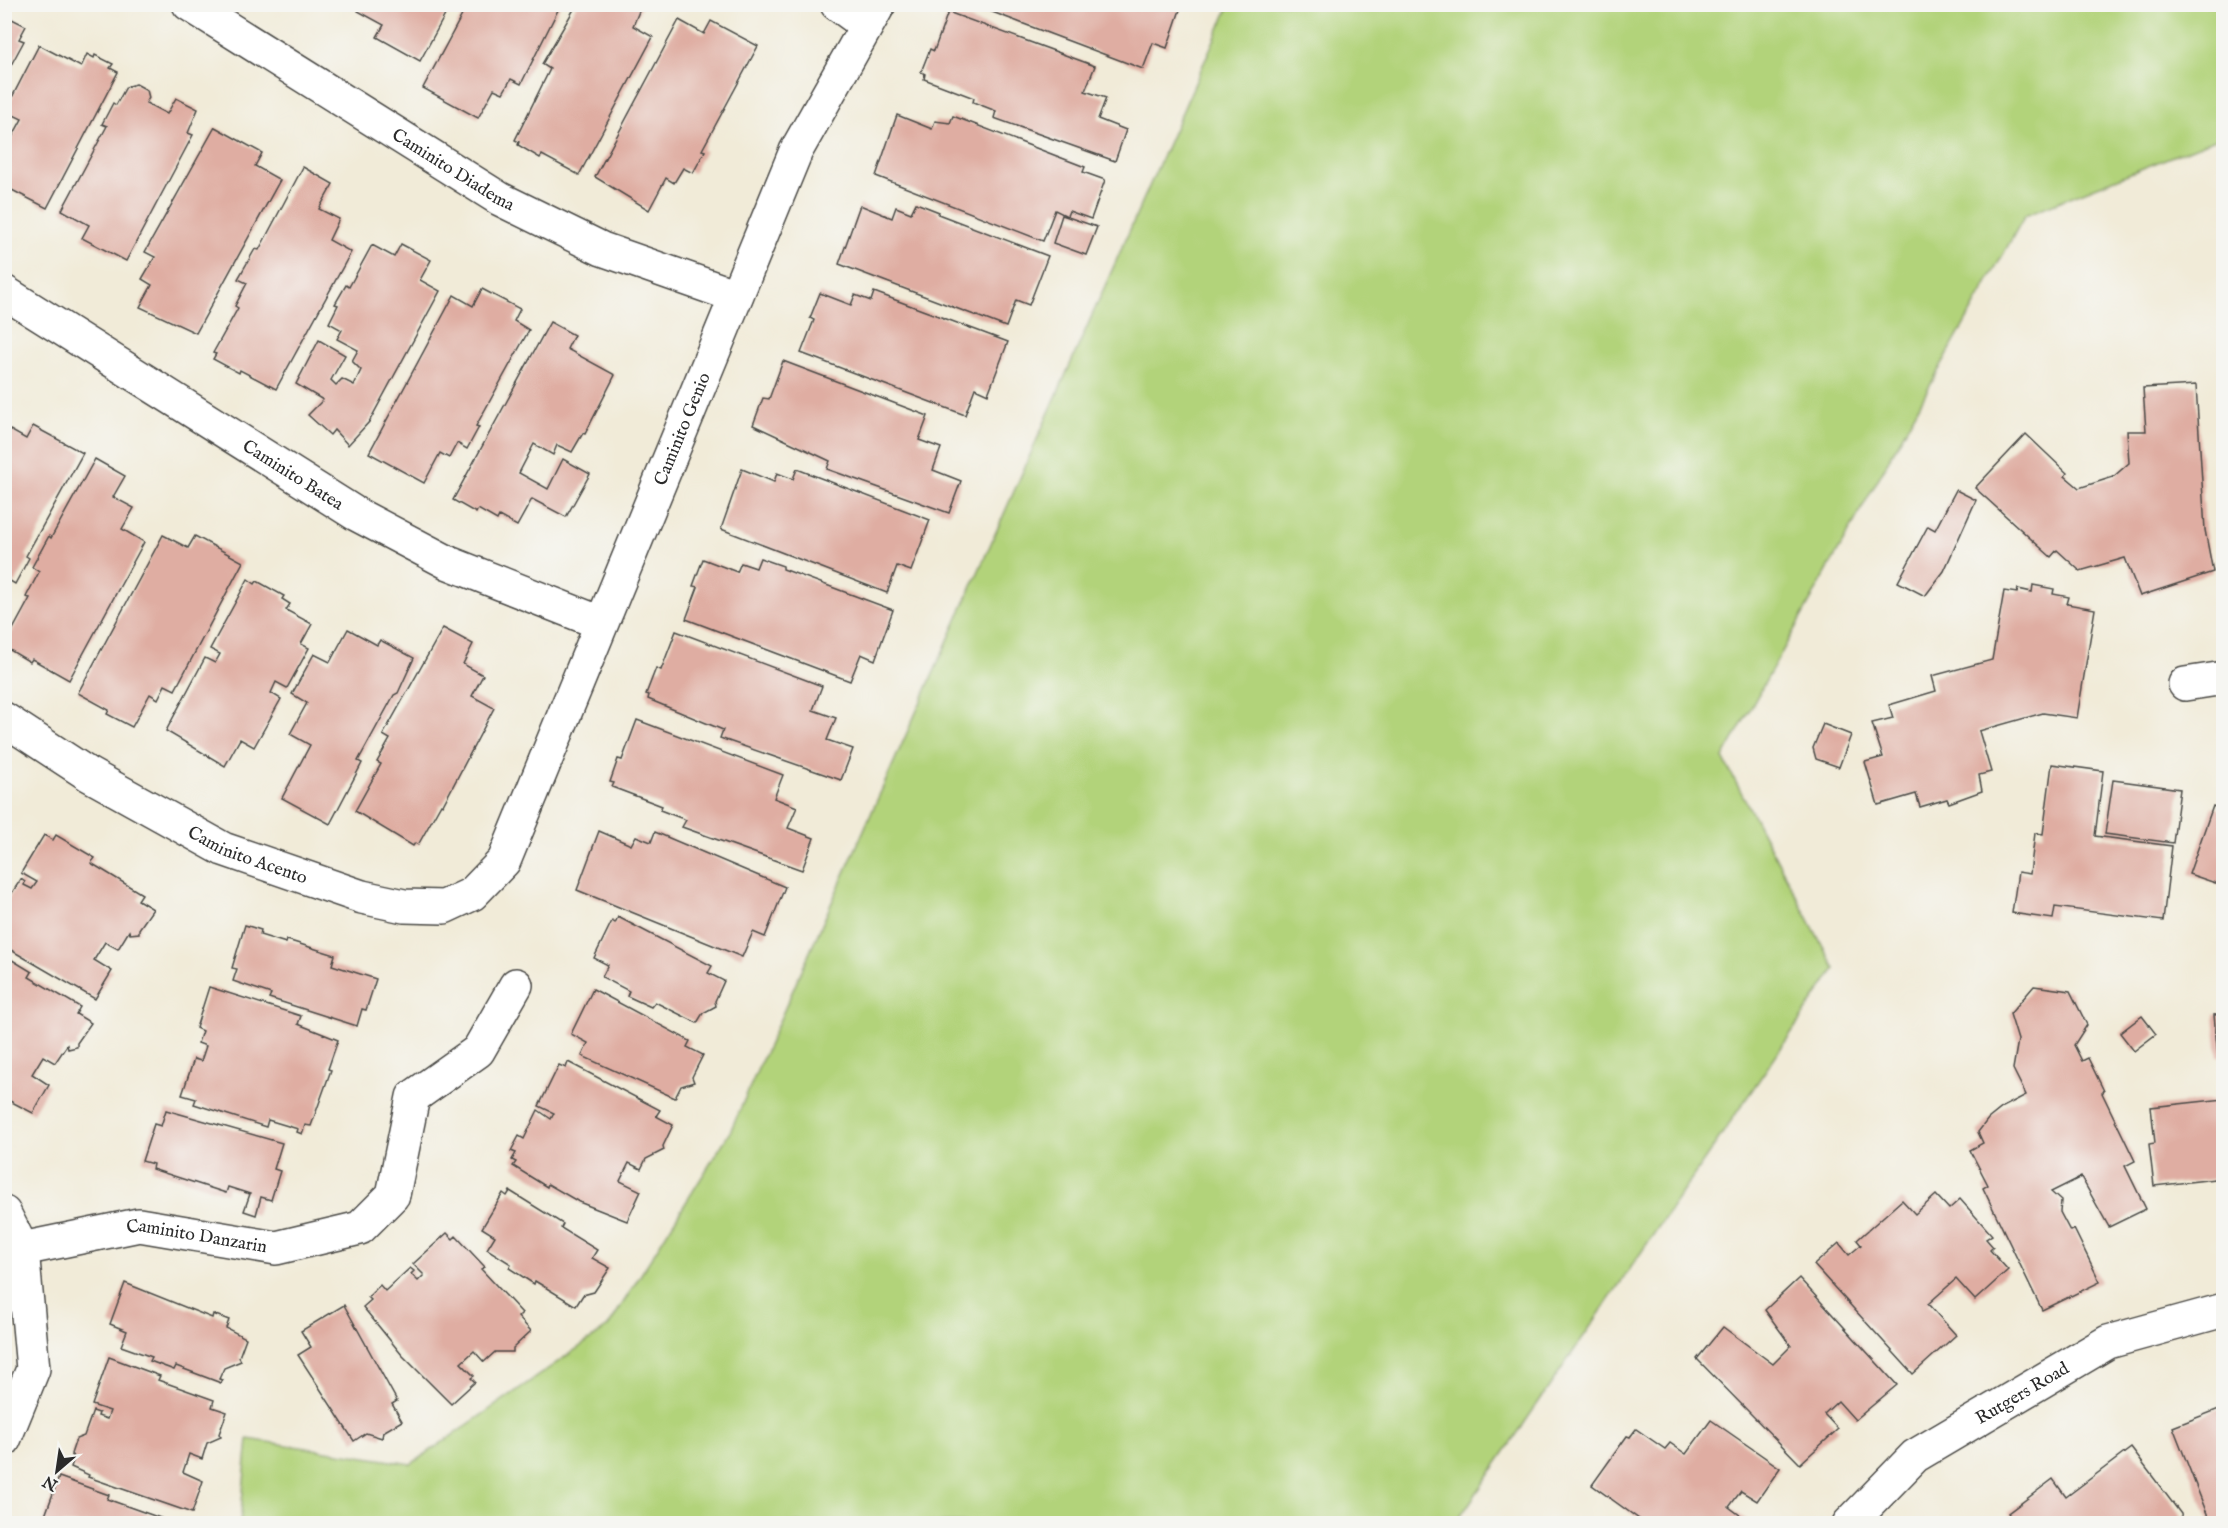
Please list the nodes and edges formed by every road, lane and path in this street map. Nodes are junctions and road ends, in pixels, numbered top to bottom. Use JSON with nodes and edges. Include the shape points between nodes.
{"nodes":[{"id":1,"x":189,"y":4,"type":"edge"},
{"id":2,"x":837,"y":4,"type":"edge"},
{"id":3,"x":873,"y":15,"type":"edge"},
{"id":4,"x":4,"y":292,"type":"edge"},
{"id":5,"x":736,"y":296,"type":"junction"},
{"id":6,"x":601,"y":623,"type":"junction"},
{"id":7,"x":2223,"y":678,"type":"edge"},
{"id":8,"x":2185,"y":684,"type":"dead end"},
{"id":9,"x":4,"y":719,"type":"edge"},
{"id":10,"x":504,"y":861,"type":"joint"},
{"id":11,"x":516,"y":985,"type":"dead end"},
{"id":12,"x":4,"y":1213,"type":"edge"},
{"id":13,"x":22,"y":1249,"type":"junction"},
{"id":14,"x":2223,"y":1310,"type":"edge"},
{"id":15,"x":4,"y":1440,"type":"edge"},
{"id":16,"x":1849,"y":1524,"type":"edge"}],
"edges":[{"from":1,"to":5,"type":"street","name":"Caminito Diadema","via":[[500,199],[602,249]]},
{"from":2,"to":3,"type":"street"},
{"from":3,"to":5,"type":"street","name":"Caminito Genio","via":[[796,151]]},
{"from":4,"to":6,"type":"street","name":"Caminito Batea","via":[[356,514],[449,563]]},
{"from":5,"to":6,"type":"street","name":"Caminito Genio"},
{"from":6,"to":10,"type":"street","name":"Caminito Genio"},
{"from":7,"to":8,"type":"street"},
{"from":9,"to":10,"type":"street","name":"Caminito Acento","via":[[88,774],[223,849],[362,897],[405,906],[444,907],[472,894]]},
{"from":11,"to":13,"type":"street","name":"Caminito Danzarin","via":[[478,1051],[414,1096],[393,1194],[360,1228],[276,1248],[139,1225]]},
{"from":12,"to":13,"type":"street"},
{"from":13,"to":15,"type":"street","via":[[33,1369]]},
{"from":14,"to":16,"type":"street","name":"Rutgers Road","via":[[2108,1342],[1915,1456]]}]}
